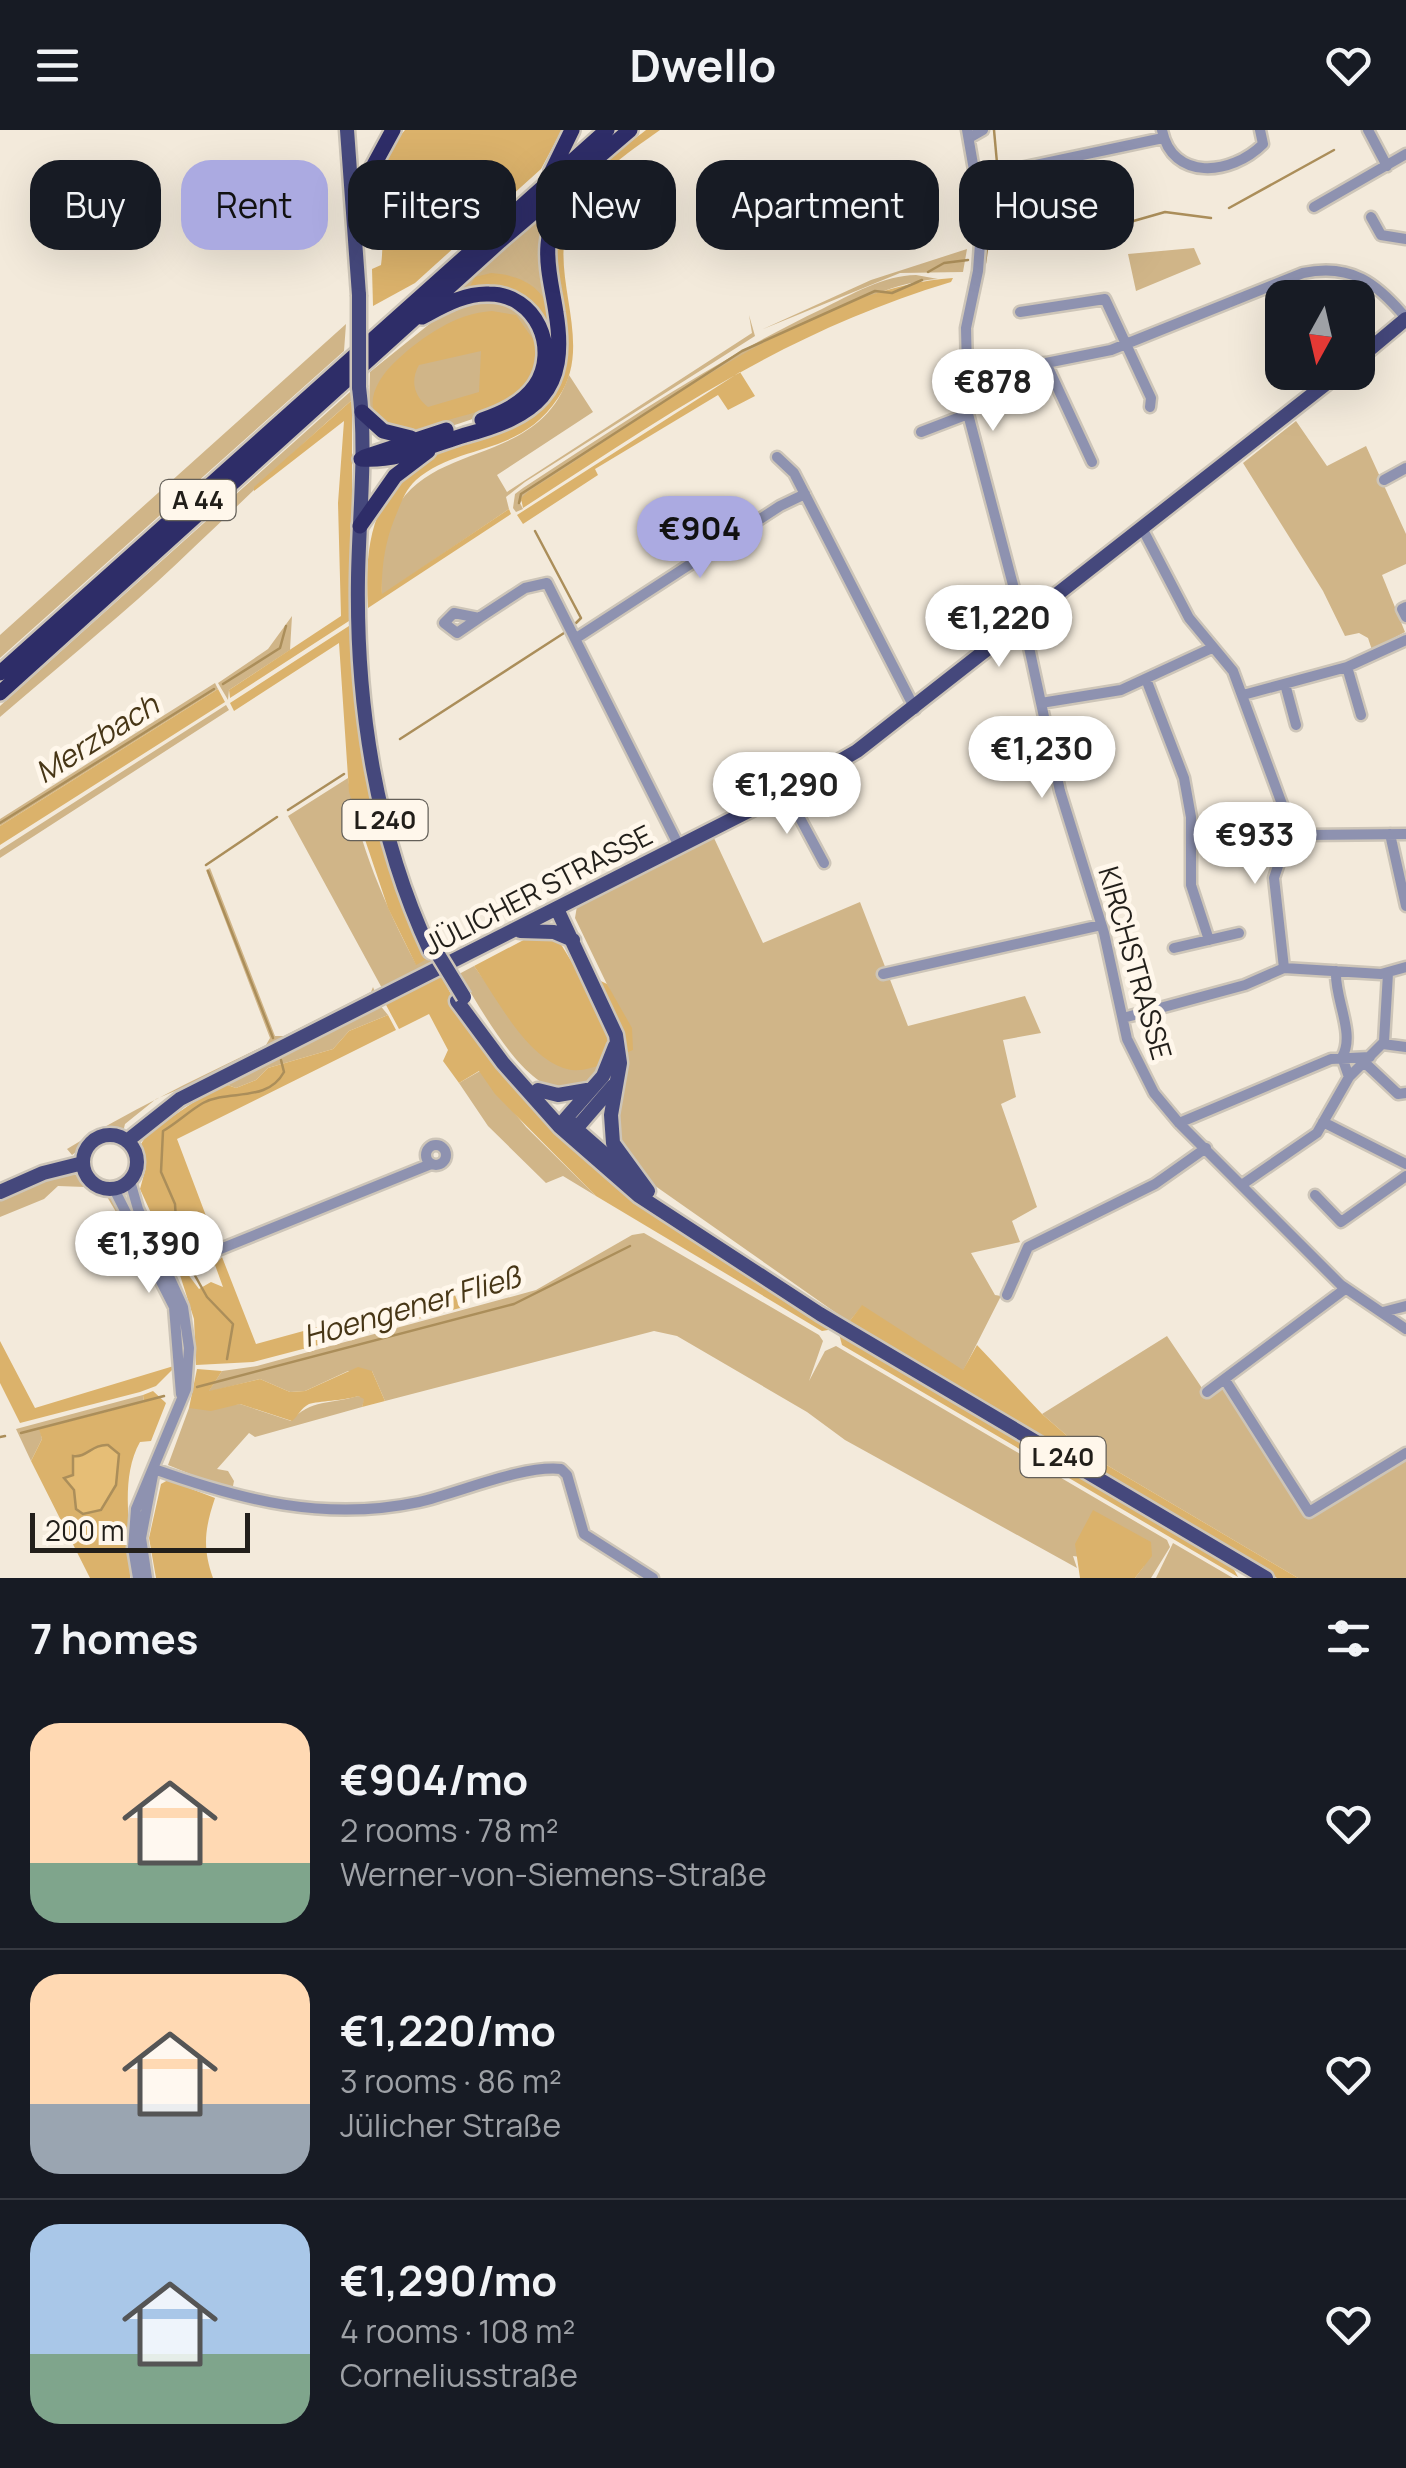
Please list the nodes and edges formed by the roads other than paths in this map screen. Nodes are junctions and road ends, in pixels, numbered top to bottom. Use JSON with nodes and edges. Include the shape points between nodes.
{"nodes":[{"id":1,"x":347,"y":130,"type":"edge"},
{"id":2,"x":394,"y":130,"type":"edge"},
{"id":3,"x":572,"y":130,"type":"edge"},
{"id":4,"x":607,"y":130,"type":"edge"},
{"id":5,"x":630,"y":130,"type":"edge"},
{"id":6,"x":983,"y":130,"type":"edge"},
{"id":7,"x":1260,"y":130,"type":"edge"},
{"id":8,"x":1368,"y":130,"type":"edge"},
{"id":9,"x":968,"y":134,"type":"edge"},
{"id":10,"x":1162,"y":134,"type":"edge"},
{"id":11,"x":1406,"y":154,"type":"edge"},
{"id":12,"x":350,"y":160,"type":"edge"},
{"id":13,"x":377,"y":160,"type":"edge"},
{"id":14,"x":556,"y":160,"type":"edge"},
{"id":15,"x":571,"y":160,"type":"edge"},
{"id":16,"x":593,"y":160,"type":"edge"},
{"id":17,"x":974,"y":160,"type":"edge"},
{"id":18,"x":1051,"y":160,"type":"edge"},
{"id":19,"x":1387,"y":166,"type":"junction"},
{"id":20,"x":536,"y":189,"type":"edge"},
{"id":21,"x":1314,"y":206,"type":"dead end"},
{"id":22,"x":536,"y":209,"type":"edge"},
{"id":23,"x":1372,"y":217,"type":"dead end"},
{"id":24,"x":1406,"y":238,"type":"edge"},
{"id":25,"x":358,"y":250,"type":"edge"},
{"id":26,"x":548,"y":250,"type":"edge"},
{"id":27,"x":980,"y":250,"type":"edge"},
{"id":28,"x":1020,"y":312,"type":"dead end"},
{"id":29,"x":1406,"y":319,"type":"edge"},
{"id":30,"x":401,"y":329,"type":"junction"},
{"id":31,"x":1128,"y":345,"type":"junction"},
{"id":32,"x":1375,"y":345,"type":"edge"},
{"id":33,"x":1046,"y":363,"type":"junction"},
{"id":34,"x":964,"y":369,"type":"junction"},
{"id":35,"x":359,"y":387,"type":"junction"},
{"id":36,"x":1318,"y":390,"type":"edge"},
{"id":37,"x":1150,"y":408,"type":"dead end"},
{"id":38,"x":362,"y":412,"type":"junction"},
{"id":39,"x":968,"y":414,"type":"junction"},
{"id":40,"x":921,"y":432,"type":"dead end"},
{"id":41,"x":414,"y":439,"type":"junction"},
{"id":42,"x":439,"y":443,"type":"junction"},
{"id":43,"x":777,"y":457,"type":"dead end"},
{"id":44,"x":361,"y":459,"type":"junction"},
{"id":45,"x":1092,"y":462,"type":"dead end"},
{"id":46,"x":1406,"y":468,"type":"edge"},
{"id":47,"x":1384,"y":480,"type":"dead end"},
{"id":48,"x":805,"y":494,"type":"junction"},
{"id":49,"x":360,"y":526,"type":"junction"},
{"id":50,"x":1142,"y":528,"type":"junction"},
{"id":51,"x":358,"y":580,"type":"junction"},
{"id":52,"x":1406,"y":608,"type":"edge"},
{"id":53,"x":1406,"y":617,"type":"edge"},
{"id":54,"x":479,"y":618,"type":"dead end"},
{"id":55,"x":1022,"y":624,"type":"junction"},
{"id":56,"x":578,"y":637,"type":"junction"},
{"id":57,"x":1406,"y":640,"type":"edge"},
{"id":58,"x":1212,"y":648,"type":"junction"},
{"id":59,"x":1347,"y":666,"type":"junction"},
{"id":60,"x":0,"y":674,"type":"edge"},
{"id":61,"x":1146,"y":679,"type":"junction"},
{"id":62,"x":1285,"y":684,"type":"junction"},
{"id":63,"x":0,"y":693,"type":"edge"},
{"id":64,"x":1242,"y":695,"type":"junction"},
{"id":65,"x":1041,"y":703,"type":"junction"},
{"id":66,"x":916,"y":709,"type":"junction"},
{"id":67,"x":1361,"y":715,"type":"dead end"},
{"id":68,"x":1296,"y":725,"type":"dead end"},
{"id":69,"x":786,"y":792,"type":"junction"},
{"id":70,"x":1390,"y":834,"type":"junction"},
{"id":71,"x":1406,"y":834,"type":"edge"},
{"id":72,"x":1300,"y":837,"type":"junction"},
{"id":73,"x":679,"y":846,"type":"junction"},
{"id":74,"x":824,"y":863,"type":"dead end"},
{"id":75,"x":1406,"y":906,"type":"edge"},
{"id":76,"x":557,"y":908,"type":"junction"},
{"id":77,"x":1101,"y":925,"type":"junction"},
{"id":78,"x":511,"y":932,"type":"junction"},
{"id":79,"x":1239,"y":933,"type":"dead end"},
{"id":80,"x":572,"y":940,"type":"junction"},
{"id":81,"x":1209,"y":940,"type":"junction"},
{"id":82,"x":1174,"y":948,"type":"dead end"},
{"id":83,"x":1406,"y":967,"type":"edge"},
{"id":84,"x":1284,"y":968,"type":"junction"},
{"id":85,"x":1336,"y":971,"type":"junction"},
{"id":86,"x":1388,"y":973,"type":"junction"},
{"id":87,"x":883,"y":974,"type":"dead end"},
{"id":88,"x":461,"y":999,"type":"junction"},
{"id":89,"x":1123,"y":1018,"type":"junction"},
{"id":90,"x":617,"y":1040,"type":"junction"},
{"id":91,"x":1384,"y":1044,"type":"junction"},
{"id":92,"x":1406,"y":1046,"type":"edge"},
{"id":93,"x":1342,"y":1057,"type":"junction"},
{"id":94,"x":1367,"y":1060,"type":"junction"},
{"id":95,"x":1349,"y":1077,"type":"junction"},
{"id":96,"x":616,"y":1080,"type":"junction"},
{"id":97,"x":592,"y":1088,"type":"junction"},
{"id":98,"x":538,"y":1090,"type":"junction"},
{"id":99,"x":1406,"y":1093,"type":"edge"},
{"id":100,"x":1179,"y":1122,"type":"junction"},
{"id":101,"x":1323,"y":1122,"type":"junction"},
{"id":102,"x":564,"y":1126,"type":"junction"},
{"id":103,"x":127,"y":1141,"type":"junction"},
{"id":104,"x":1206,"y":1148,"type":"junction"},
{"id":105,"x":83,"y":1162,"type":"junction"},
{"id":106,"x":431,"y":1164,"type":"dead end"},
{"id":107,"x":1406,"y":1164,"type":"edge"},
{"id":108,"x":1406,"y":1176,"type":"edge"},
{"id":109,"x":130,"y":1181,"type":"junction"},
{"id":110,"x":1243,"y":1184,"type":"junction"},
{"id":111,"x":114,"y":1189,"type":"junction"},
{"id":112,"x":648,"y":1191,"type":"junction"},
{"id":113,"x":0,"y":1192,"type":"edge"},
{"id":114,"x":1315,"y":1195,"type":"dead end"},
{"id":115,"x":165,"y":1272,"type":"junction"},
{"id":116,"x":1345,"y":1289,"type":"junction"},
{"id":117,"x":1007,"y":1294,"type":"dead end"},
{"id":118,"x":1406,"y":1306,"type":"edge"},
{"id":119,"x":821,"y":1312,"type":"junction"},
{"id":120,"x":1383,"y":1312,"type":"junction"},
{"id":121,"x":1406,"y":1329,"type":"edge"},
{"id":122,"x":1225,"y":1380,"type":"junction"},
{"id":123,"x":1207,"y":1392,"type":"dead end"},
{"id":124,"x":1406,"y":1454,"type":"edge"},
{"id":125,"x":154,"y":1469,"type":"junction"},
{"id":126,"x":1246,"y":1573,"type":"edge"},
{"id":127,"x":138,"y":1578,"type":"edge"},
{"id":128,"x":147,"y":1578,"type":"edge"},
{"id":129,"x":653,"y":1578,"type":"edge"},
{"id":130,"x":1266,"y":1578,"type":"edge"}],
"edges":[{"from":1,"to":12,"type":"main road","number":"L 240"},
{"from":2,"to":13,"type":"highway"},
{"from":3,"to":14,"type":"highway"},
{"from":4,"to":15,"type":"highway","number":"A 44"},
{"from":5,"to":16,"type":"highway","number":"A 44"},
{"from":6,"to":9,"type":"street"},
{"from":7,"to":10,"type":"street","via":[[1258,149],[1210,169],[1179,162]]},
{"from":8,"to":19,"type":"street"},
{"from":9,"to":17,"type":"street","name":"KIRCHSTRASSE"},
{"from":10,"to":18,"type":"street"},
{"from":11,"to":19,"type":"street"},
{"from":19,"to":21,"type":"street"},
{"from":20,"to":60,"type":"highway","number":"A 44"},
{"from":22,"to":30,"type":"highway","number":"A 44"},
{"from":23,"to":24,"type":"street","via":[[1381,235]]},
{"from":25,"to":35,"type":"main road","number":"L 240","bridge":true},
{"from":26,"to":42,"type":"highway","via":[[560,346],[550,388],[514,420]]},
{"from":27,"to":34,"type":"street","name":"KIRCHSTRASSE"},
{"from":28,"to":31,"type":"street","via":[[1105,299]]},
{"from":29,"to":31,"type":"street","via":[[1366,278],[1328,268],[1293,276]]},
{"from":29,"to":32,"type":"main road"},
{"from":30,"to":41,"type":"highway","via":[[462,298],[498,294],[528,309],[545,344],[537,383],[514,406]]},
{"from":30,"to":63,"type":"highway","number":"A 44"},
{"from":31,"to":33,"type":"street"},
{"from":31,"to":37,"type":"street"},
{"from":33,"to":34,"type":"street"},
{"from":33,"to":45,"type":"street"},
{"from":34,"to":39,"type":"street","name":"KIRCHSTRASSE"},
{"from":35,"to":38,"type":"main road","number":"L 240"},
{"from":35,"to":51,"type":"main road","number":"L 240","via":[[353,476]]},
{"from":36,"to":50,"type":"main road","name":"JÜLICHER STRASSE"},
{"from":38,"to":41,"type":"highway","via":[[383,431]]},
{"from":38,"to":44,"type":"main road","number":"L 240"},
{"from":39,"to":40,"type":"street"},
{"from":39,"to":55,"type":"street","name":"KIRCHSTRASSE"},
{"from":41,"to":44,"type":"highway"},
{"from":42,"to":44,"type":"highway"},
{"from":42,"to":49,"type":"highway","via":[[395,476]]},
{"from":43,"to":48,"type":"street"},
{"from":44,"to":49,"type":"main road","number":"L 240"},
{"from":46,"to":47,"type":"street"},
{"from":48,"to":56,"type":"street"},
{"from":48,"to":66,"type":"street"},
{"from":49,"to":51,"type":"main road","number":"L 240"},
{"from":50,"to":55,"type":"main road","name":"JÜLICHER STRASSE"},
{"from":50,"to":58,"type":"street"},
{"from":51,"to":88,"type":"main road","number":"L 240","bridge":true,"via":[[362,683],[380,802],[400,876]]},
{"from":52,"to":53,"type":"street"},
{"from":54,"to":56,"type":"street","via":[[524,588],[547,583]]},
{"from":55,"to":65,"type":"street","name":"KIRCHSTRASSE"},
{"from":55,"to":66,"type":"main road","name":"JÜLICHER STRASSE"},
{"from":56,"to":73,"type":"street"},
{"from":57,"to":59,"type":"street"},
{"from":58,"to":61,"type":"street"},
{"from":58,"to":64,"type":"street","via":[[1233,671]]},
{"from":59,"to":62,"type":"street"},
{"from":59,"to":67,"type":"street"},
{"from":61,"to":65,"type":"street","via":[[1121,690]]},
{"from":61,"to":81,"type":"street","via":[[1184,778],[1191,885]]},
{"from":62,"to":64,"type":"street"},
{"from":62,"to":68,"type":"street"},
{"from":64,"to":72,"type":"street","via":[[1290,826]]},
{"from":65,"to":77,"type":"street","name":"KIRCHSTRASSE"},
{"from":66,"to":69,"type":"main road","name":"JÜLICHER STRASSE"},
{"from":69,"to":73,"type":"main road","name":"JÜLICHER STRASSE"},
{"from":69,"to":74,"type":"street"},
{"from":70,"to":71,"type":"street"},
{"from":70,"to":72,"type":"street"},
{"from":70,"to":75,"type":"street"},
{"from":72,"to":84,"type":"street","via":[[1284,848],[1275,868]]},
{"from":73,"to":76,"type":"main road","name":"JÜLICHER STRASSE"},
{"from":76,"to":78,"type":"main road","name":"JÜLICHER STRASSE"},
{"from":76,"to":80,"type":"main road"},
{"from":77,"to":87,"type":"street"},
{"from":77,"to":89,"type":"street","name":"KIRCHSTRASSE"},
{"from":78,"to":80,"type":"main road","via":[[554,932]]},
{"from":78,"to":103,"type":"main road","name":"JÜLICHER STRASSE","via":[[180,1099]]},
{"from":79,"to":81,"type":"street"},
{"from":80,"to":90,"type":"main road"},
{"from":81,"to":82,"type":"street"},
{"from":83,"to":86,"type":"street"},
{"from":84,"to":85,"type":"street"},
{"from":84,"to":89,"type":"street"},
{"from":85,"to":86,"type":"street"},
{"from":85,"to":93,"type":"street","via":[[1348,1042]]},
{"from":86,"to":91,"type":"street"},
{"from":88,"to":98,"type":"main road","number":"L 240"},
{"from":88,"to":102,"type":"main road","number":"L 240","via":[[503,1064]]},
{"from":89,"to":100,"type":"street","name":"KIRCHSTRASSE","via":[[1144,1076]]},
{"from":90,"to":96,"type":"main road"},
{"from":90,"to":97,"type":"main road"},
{"from":91,"to":92,"type":"street"},
{"from":91,"to":94,"type":"street"},
{"from":93,"to":94,"type":"street"},
{"from":93,"to":95,"type":"street"},
{"from":93,"to":100,"type":"street"},
{"from":94,"to":95,"type":"street"},
{"from":94,"to":99,"type":"street","via":[[1398,1094]]},
{"from":95,"to":101,"type":"street"},
{"from":96,"to":102,"type":"main road"},
{"from":96,"to":112,"type":"main road","via":[[613,1142]]},
{"from":97,"to":98,"type":"main road","via":[[565,1095]]},
{"from":97,"to":102,"type":"main road"},
{"from":98,"to":102,"type":"main road","number":"L 240"},
{"from":100,"to":104,"type":"street","name":"KIRCHSTRASSE"},
{"from":101,"to":107,"type":"street"},
{"from":101,"to":110,"type":"street","via":[[1307,1142]]},
{"from":102,"to":112,"type":"main road","number":"L 240"},
{"from":102,"to":119,"type":"main road","number":"L 240","via":[[639,1196]]},
{"from":103,"to":105,"type":"main road","via":[[98,1138]]},
{"from":103,"to":109,"type":"main road","via":[[137,1156]]},
{"from":104,"to":110,"type":"street","name":"KIRCHSTRASSE"},
{"from":104,"to":117,"type":"street","via":[[1154,1184],[1028,1247]]},
{"from":105,"to":111,"type":"main road","via":[[96,1186]]},
{"from":105,"to":113,"type":"main road"},
{"from":106,"to":115,"type":"street"},
{"from":108,"to":114,"type":"street","via":[[1339,1223]]},
{"from":109,"to":111,"type":"main road"},
{"from":109,"to":115,"type":"street"},
{"from":110,"to":116,"type":"street","name":"KIRCHSTRASSE"},
{"from":111,"to":115,"type":"street"},
{"from":112,"to":119,"type":"main road","number":"L 240"},
{"from":115,"to":125,"type":"street","via":[[180,1328],[182,1394]]},
{"from":116,"to":120,"type":"street","name":"KIRCHSTRASSE"},
{"from":116,"to":122,"type":"street"},
{"from":118,"to":120,"type":"street"},
{"from":119,"to":126,"type":"main road","number":"L 240"},
{"from":120,"to":121,"type":"street","name":"KIRCHSTRASSE"},
{"from":122,"to":123,"type":"street"},
{"from":122,"to":124,"type":"street","via":[[1309,1512]]},
{"from":125,"to":127,"type":"street","via":[[136,1509]]},
{"from":125,"to":128,"type":"street","via":[[141,1538]]},
{"from":125,"to":129,"type":"street","via":[[232,1497],[357,1510],[562,1469],[584,1534]]},
{"from":126,"to":130,"type":"main road","number":"L 240"}]}
